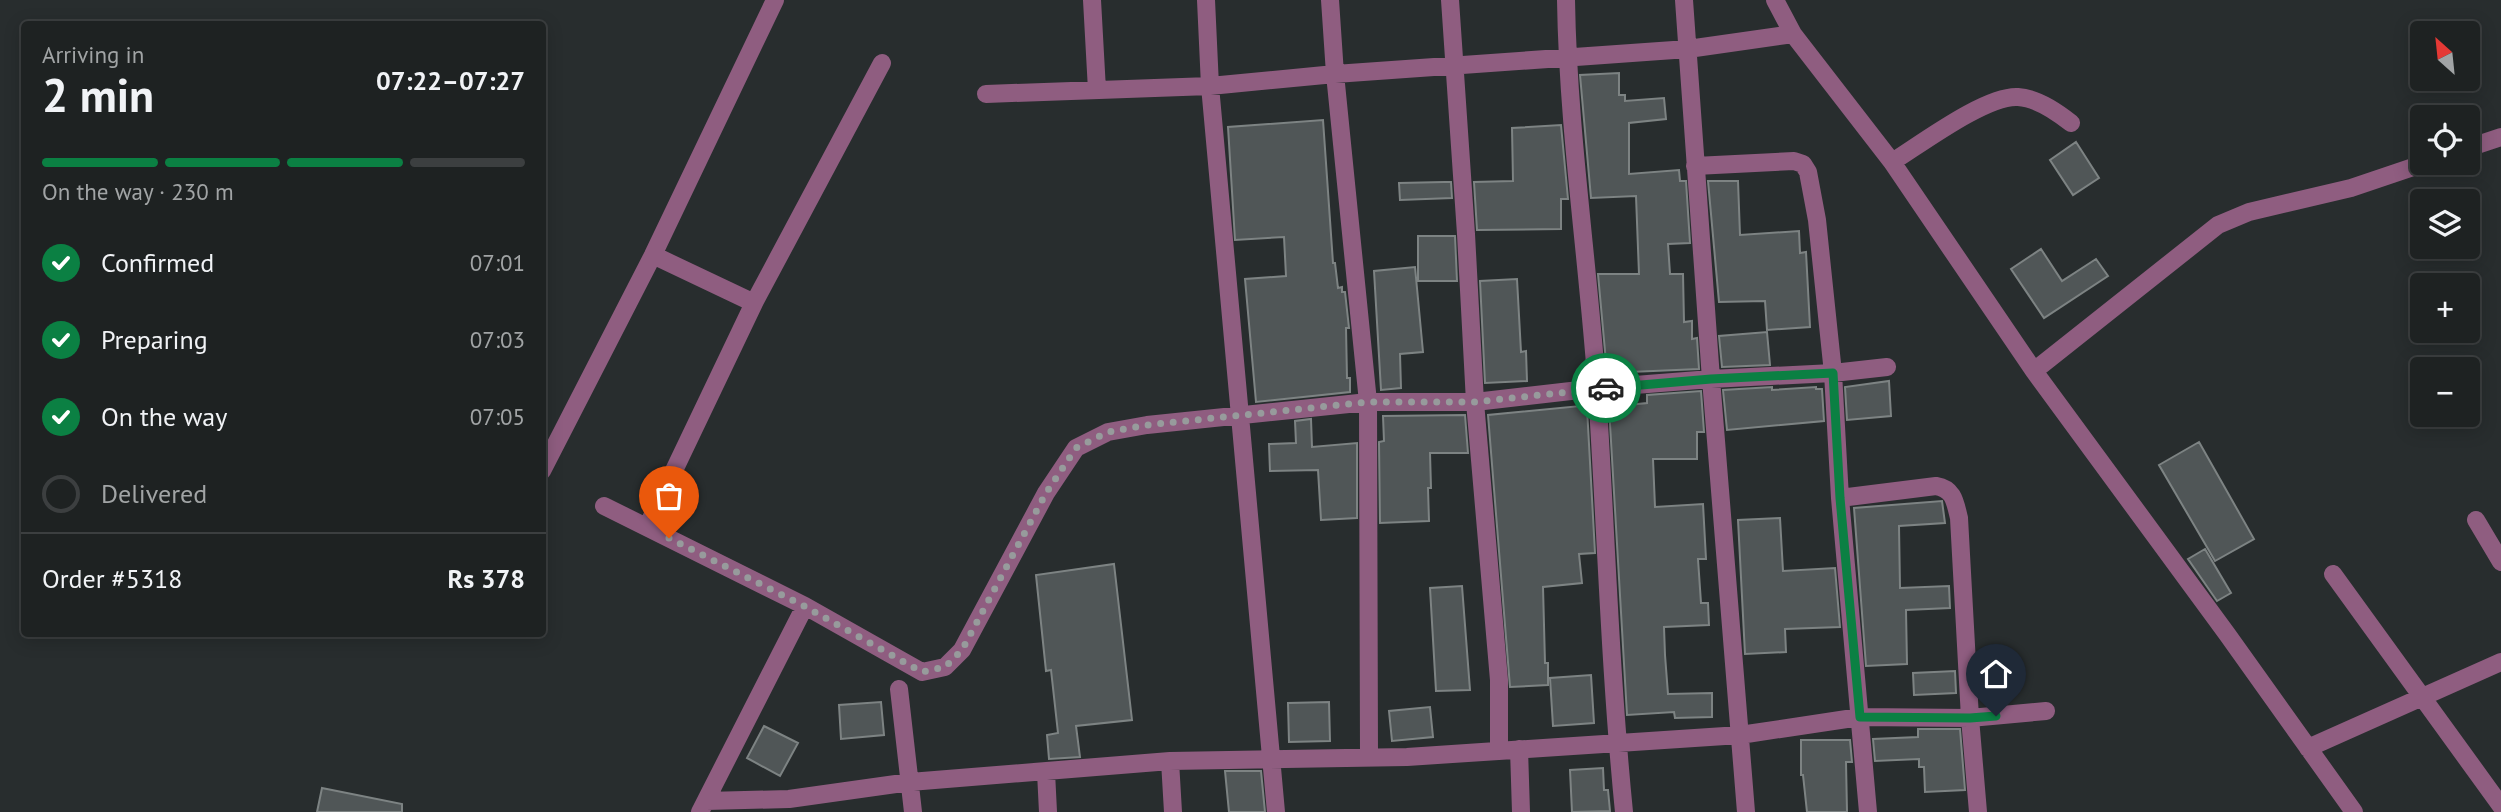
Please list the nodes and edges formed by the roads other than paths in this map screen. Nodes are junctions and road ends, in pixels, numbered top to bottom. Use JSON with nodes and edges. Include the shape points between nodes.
{"nodes":[{"id":1,"x":775,"y":0,"type":"edge"},
{"id":2,"x":1092,"y":0,"type":"edge"},
{"id":3,"x":1206,"y":0,"type":"edge"},
{"id":4,"x":1330,"y":0,"type":"edge"},
{"id":5,"x":1450,"y":0,"type":"edge"},
{"id":6,"x":1566,"y":0,"type":"edge"},
{"id":7,"x":1684,"y":0,"type":"edge"},
{"id":8,"x":1775,"y":0,"type":"edge"},
{"id":9,"x":1793,"y":34,"type":"junction"},
{"id":10,"x":1688,"y":48,"type":"junction"},
{"id":11,"x":1567,"y":57,"type":"junction"},
{"id":12,"x":882,"y":63,"type":"dead end"},
{"id":13,"x":1455,"y":64,"type":"junction"},
{"id":14,"x":1335,"y":74,"type":"junction"},
{"id":15,"x":1210,"y":86,"type":"junction"},
{"id":16,"x":1097,"y":90,"type":"junction"},
{"id":17,"x":986,"y":94,"type":"dead end"},
{"id":18,"x":2071,"y":123,"type":"dead end"},
{"id":19,"x":2501,"y":137,"type":"edge"},
{"id":20,"x":2480,"y":144,"type":"edge"},
{"id":21,"x":1892,"y":162,"type":"junction"},
{"id":22,"x":1695,"y":166,"type":"junction"},
{"id":23,"x":2410,"y":168,"type":"edge"},
{"id":24,"x":653,"y":254,"type":"junction"},
{"id":25,"x":754,"y":303,"type":"junction"},
{"id":26,"x":1887,"y":367,"type":"dead end"},
{"id":27,"x":2034,"y":371,"type":"junction"},
{"id":28,"x":1833,"y":373,"type":"junction"},
{"id":29,"x":1711,"y":379,"type":"junction"},
{"id":30,"x":1597,"y":388,"type":"junction"},
{"id":31,"x":1368,"y":402,"type":"junction"},
{"id":32,"x":1475,"y":402,"type":"junction"},
{"id":33,"x":1240,"y":416,"type":"junction"},
{"id":34,"x":546,"y":463,"type":"edge"},
{"id":35,"x":1840,"y":498,"type":"junction"},
{"id":36,"x":604,"y":506,"type":"dead end"},
{"id":37,"x":2476,"y":520,"type":"dead end"},
{"id":38,"x":647,"y":527,"type":"junction"},
{"id":39,"x":2501,"y":562,"type":"edge"},
{"id":40,"x":2333,"y":574,"type":"dead end"},
{"id":41,"x":804,"y":606,"type":"junction"},
{"id":42,"x":2501,"y":662,"type":"edge"},
{"id":43,"x":899,"y":690,"type":"dead end"},
{"id":44,"x":2422,"y":699,"type":"junction"},
{"id":45,"x":2046,"y":711,"type":"dead end"},
{"id":46,"x":1860,"y":717,"type":"junction"},
{"id":47,"x":1970,"y":718,"type":"junction"},
{"id":48,"x":1740,"y":735,"type":"junction"},
{"id":49,"x":1617,"y":742,"type":"junction"},
{"id":50,"x":2308,"y":748,"type":"junction"},
{"id":51,"x":1519,"y":749,"type":"junction"},
{"id":52,"x":1499,"y":751,"type":"junction"},
{"id":53,"x":1369,"y":758,"type":"junction"},
{"id":54,"x":1170,"y":761,"type":"junction"},
{"id":55,"x":1272,"y":761,"type":"junction"},
{"id":56,"x":1046,"y":772,"type":"junction"},
{"id":57,"x":910,"y":782,"type":"junction"},
{"id":58,"x":790,"y":806,"type":"edge"},
{"id":59,"x":2501,"y":806,"type":"edge"},
{"id":60,"x":703,"y":807,"type":"edge"},
{"id":61,"x":913,"y":812,"type":"edge"},
{"id":62,"x":1048,"y":812,"type":"edge"},
{"id":63,"x":1173,"y":812,"type":"edge"},
{"id":64,"x":1276,"y":812,"type":"edge"},
{"id":65,"x":1521,"y":812,"type":"edge"},
{"id":66,"x":1623,"y":812,"type":"edge"},
{"id":67,"x":1746,"y":812,"type":"edge"},
{"id":68,"x":1868,"y":812,"type":"edge"},
{"id":69,"x":1978,"y":812,"type":"edge"},
{"id":70,"x":2354,"y":812,"type":"edge"}],
"edges":[{"from":1,"to":24,"type":"street"},
{"from":2,"to":16,"type":"street"},
{"from":3,"to":15,"type":"street"},
{"from":4,"to":14,"type":"street"},
{"from":5,"to":13,"type":"street"},
{"from":6,"to":11,"type":"street"},
{"from":7,"to":10,"type":"street"},
{"from":8,"to":9,"type":"street"},
{"from":9,"to":10,"type":"street"},
{"from":9,"to":21,"type":"street"},
{"from":10,"to":11,"type":"street"},
{"from":10,"to":22,"type":"street"},
{"from":11,"to":13,"type":"street"},
{"from":11,"to":30,"type":"street"},
{"from":12,"to":25,"type":"street"},
{"from":13,"to":14,"type":"street"},
{"from":13,"to":32,"type":"street"},
{"from":14,"to":15,"type":"street"},
{"from":14,"to":31,"type":"street"},
{"from":15,"to":16,"type":"street"},
{"from":15,"to":33,"type":"street"},
{"from":16,"to":17,"type":"street"},
{"from":18,"to":21,"type":"street","via":[[2050,107],[2019,97],[2002,99],[1975,110]]},
{"from":19,"to":20,"type":"street"},
{"from":21,"to":27,"type":"street"},
{"from":22,"to":28,"type":"street","via":[[1803,164],[1817,220]]},
{"from":22,"to":29,"type":"street"},
{"from":23,"to":27,"type":"street","via":[[2351,188],[2249,212],[2218,225]]},
{"from":24,"to":25,"type":"street"},
{"from":24,"to":34,"type":"street"},
{"from":25,"to":38,"type":"street"},
{"from":26,"to":28,"type":"street"},
{"from":27,"to":50,"type":"street"},
{"from":28,"to":29,"type":"street"},
{"from":28,"to":35,"type":"street"},
{"from":29,"to":30,"type":"street"},
{"from":29,"to":48,"type":"street"},
{"from":30,"to":32,"type":"street"},
{"from":30,"to":49,"type":"street"},
{"from":31,"to":32,"type":"street"},
{"from":31,"to":33,"type":"street"},
{"from":31,"to":53,"type":"street"},
{"from":32,"to":52,"type":"street","via":[[1499,680]]},
{"from":33,"to":41,"type":"street","via":[[1108,432],[1076,448],[1046,493],[962,650],[945,667],[922,672]]},
{"from":33,"to":55,"type":"street"},
{"from":35,"to":46,"type":"street"},
{"from":35,"to":47,"type":"street","via":[[1936,486],[1952,494],[1958,518]]},
{"from":36,"to":38,"type":"street"},
{"from":37,"to":39,"type":"street"},
{"from":38,"to":41,"type":"street"},
{"from":40,"to":44,"type":"street"},
{"from":41,"to":60,"type":"street"},
{"from":42,"to":44,"type":"street"},
{"from":43,"to":57,"type":"street"},
{"from":44,"to":50,"type":"street"},
{"from":44,"to":59,"type":"street"},
{"from":45,"to":47,"type":"street"},
{"from":46,"to":47,"type":"street"},
{"from":46,"to":48,"type":"street"},
{"from":46,"to":68,"type":"street"},
{"from":47,"to":69,"type":"street"},
{"from":48,"to":49,"type":"street"},
{"from":48,"to":67,"type":"street"},
{"from":49,"to":51,"type":"street"},
{"from":49,"to":66,"type":"street"},
{"from":50,"to":70,"type":"street"},
{"from":51,"to":52,"type":"street"},
{"from":51,"to":65,"type":"street"},
{"from":52,"to":53,"type":"street"},
{"from":53,"to":55,"type":"street"},
{"from":54,"to":55,"type":"street"},
{"from":54,"to":56,"type":"street"},
{"from":54,"to":63,"type":"street"},
{"from":55,"to":64,"type":"street"},
{"from":56,"to":57,"type":"street"},
{"from":56,"to":62,"type":"street"},
{"from":57,"to":58,"type":"street"},
{"from":57,"to":61,"type":"street"},
{"from":58,"to":60,"type":"street"}]}
